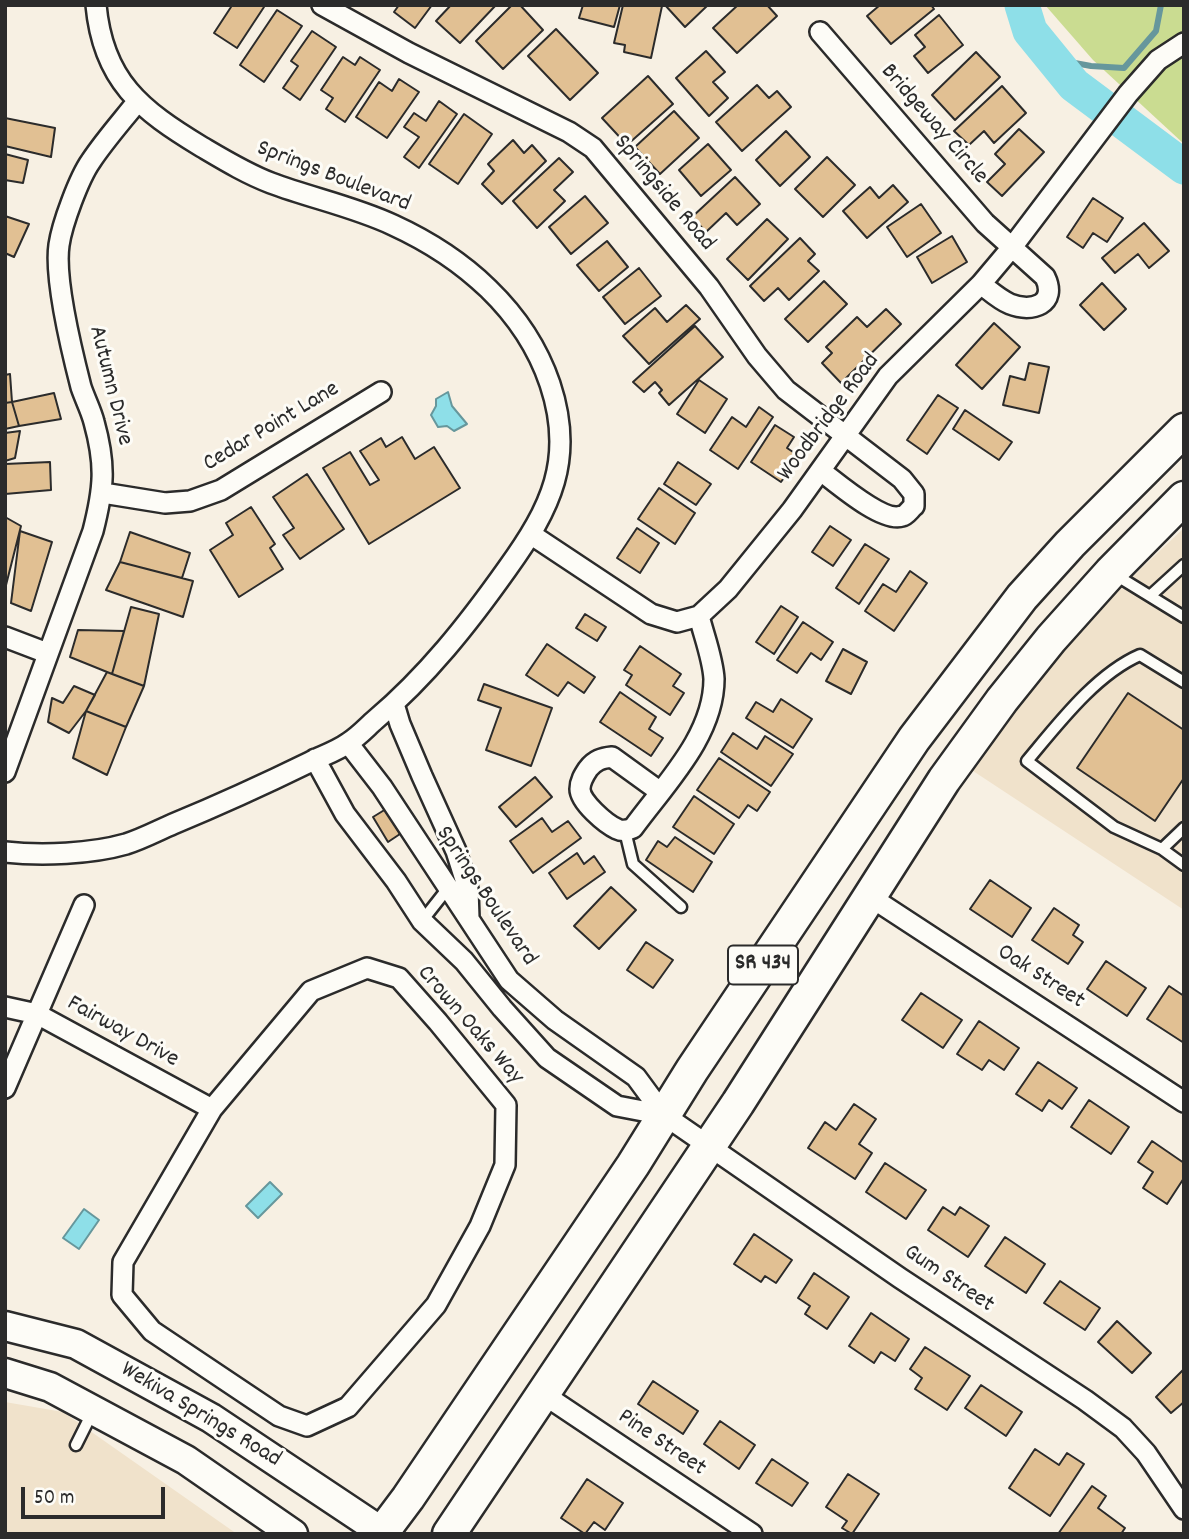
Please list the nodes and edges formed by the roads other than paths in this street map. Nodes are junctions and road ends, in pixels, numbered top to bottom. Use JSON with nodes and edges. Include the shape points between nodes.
{"nodes":[{"id":1,"x":96,"y":5,"type":"edge"},
{"id":2,"x":322,"y":5,"type":"edge"},
{"id":3,"x":821,"y":32,"type":"dead end"},
{"id":4,"x":1184,"y":43,"type":"edge"},
{"id":5,"x":137,"y":102,"type":"junction"},
{"id":6,"x":1013,"y":246,"type":"junction"},
{"id":7,"x":981,"y":284,"type":"junction"},
{"id":8,"x":381,"y":392,"type":"dead end"},
{"id":9,"x":1184,"y":430,"type":"edge"},
{"id":10,"x":844,"y":435,"type":"junction"},
{"id":11,"x":821,"y":471,"type":"junction"},
{"id":12,"x":103,"y":493,"type":"junction"},
{"id":13,"x":1184,"y":498,"type":"edge"},
{"id":14,"x":532,"y":535,"type":"junction"},
{"id":15,"x":1184,"y":565,"type":"edge"},
{"id":16,"x":1111,"y":572,"type":"junction"},
{"id":17,"x":1150,"y":596,"type":"junction"},
{"id":18,"x":699,"y":616,"type":"junction"},
{"id":19,"x":1184,"y":617,"type":"edge"},
{"id":20,"x":5,"y":637,"type":"edge"},
{"id":21,"x":47,"y":653,"type":"junction"},
{"id":22,"x":1184,"y":682,"type":"edge"},
{"id":23,"x":394,"y":704,"type":"junction"},
{"id":24,"x":348,"y":743,"type":"junction"},
{"id":25,"x":315,"y":759,"type":"junction"},
{"id":26,"x":5,"y":772,"type":"edge"},
{"id":27,"x":659,"y":791,"type":"junction"},
{"id":28,"x":1184,"y":828,"type":"edge"},
{"id":29,"x":625,"y":831,"type":"junction"},
{"id":30,"x":1162,"y":849,"type":"junction"},
{"id":31,"x":5,"y":852,"type":"edge"},
{"id":32,"x":1184,"y":865,"type":"edge"},
{"id":33,"x":448,"y":888,"type":"junction"},
{"id":34,"x":869,"y":896,"type":"junction"},
{"id":35,"x":84,"y":905,"type":"dead end"},
{"id":36,"x":681,"y":906,"type":"dead end"},
{"id":37,"x":469,"y":919,"type":"junction"},
{"id":38,"x":422,"y":921,"type":"junction"},
{"id":39,"x":5,"y":1007,"type":"edge"},
{"id":40,"x":37,"y":1014,"type":"junction"},
{"id":41,"x":5,"y":1088,"type":"edge"},
{"id":42,"x":1184,"y":1102,"type":"edge"},
{"id":43,"x":212,"y":1110,"type":"junction"},
{"id":44,"x":664,"y":1115,"type":"junction"},
{"id":45,"x":709,"y":1147,"type":"junction"},
{"id":46,"x":5,"y":1326,"type":"edge"},
{"id":47,"x":5,"y":1373,"type":"edge"},
{"id":48,"x":543,"y":1394,"type":"junction"},
{"id":49,"x":93,"y":1410,"type":"junction"},
{"id":50,"x":76,"y":1445,"type":"dead end"},
{"id":51,"x":1184,"y":1509,"type":"edge"},
{"id":52,"x":383,"y":1533,"type":"edge"},
{"id":53,"x":293,"y":1534,"type":"edge"},
{"id":54,"x":449,"y":1534,"type":"edge"},
{"id":55,"x":752,"y":1534,"type":"edge"}],
"edges":[{"from":1,"to":5,"type":"street","name":"Springs Boulevard","via":[[100,40],[113,71]]},
{"from":2,"to":10,"type":"street","name":"Springside Road","via":[[593,148],[709,287],[786,390]]},
{"from":3,"to":6,"type":"street","name":"Bridgeway Circle","via":[[985,223]]},
{"from":4,"to":6,"type":"street","name":"Woodbridge Road","via":[[1158,60],[1128,94]]},
{"from":5,"to":12,"type":"street","name":"Autumn Drive","via":[[90,162],[59,246],[60,282],[71,338],[103,458]]},
{"from":5,"to":14,"type":"street","name":"Springs Boulevard","via":[[171,129],[256,176],[393,224],[480,280],[514,317],[541,359],[558,407],[562,439],[559,473]]},
{"from":6,"to":7,"type":"street","name":"Woodbridge Road"},
{"from":6,"to":7,"type":"street","name":"Bridgeway Circle","via":[[1045,277],[1050,287],[1047,298],[1039,306],[1024,308]]},
{"from":7,"to":10,"type":"street","name":"Woodbridge Road","via":[[888,376]]},
{"from":8,"to":12,"type":"street","name":"Cedar Point Lane","via":[[221,490],[190,501],[165,503]]},
{"from":9,"to":44,"type":"main road","number":"SR 434","via":[[1070,544],[975,657],[914,739]]},
{"from":10,"to":11,"type":"street","name":"Woodbridge Road"},
{"from":10,"to":11,"type":"street","name":"Springside Road","via":[[902,479],[914,494],[914,506],[904,516],[880,513]]},
{"from":11,"to":18,"type":"street","name":"Woodbridge Road","via":[[728,589]]},
{"from":12,"to":21,"type":"street","name":"Autumn Drive"},
{"from":13,"to":16,"type":"main road","number":"SR 434"},
{"from":14,"to":18,"type":"street","via":[[652,614],[677,622]]},
{"from":14,"to":23,"type":"street","name":"Springs Boulevard","via":[[464,629]]},
{"from":15,"to":17,"type":"lane"},
{"from":16,"to":17,"type":"lane"},
{"from":16,"to":34,"type":"main road","number":"SR 434","via":[[1002,700]]},
{"from":17,"to":19,"type":"lane"},
{"from":18,"to":27,"type":"street","via":[[714,677],[711,708],[698,741]]},
{"from":20,"to":21,"type":"street"},
{"from":21,"to":26,"type":"street","name":"Autumn Drive"},
{"from":22,"to":30,"type":"lane","via":[[1140,655],[1121,663],[1062,718],[1027,761],[1114,827]]},
{"from":23,"to":24,"type":"street","name":"Springs Boulevard"},
{"from":23,"to":37,"type":"street","via":[[456,851],[468,889]]},
{"from":24,"to":25,"type":"street","name":"Springs Boulevard"},
{"from":24,"to":33,"type":"street","name":"Springs Boulevard"},
{"from":25,"to":31,"type":"street","name":"Springs Boulevard","via":[[125,844],[70,853]]},
{"from":25,"to":38,"type":"street","via":[[345,814]]},
{"from":27,"to":29,"type":"street","via":[[633,828]]},
{"from":27,"to":29,"type":"street","via":[[612,757],[593,763],[582,777],[582,797],[618,830]]},
{"from":28,"to":30,"type":"lane"},
{"from":29,"to":36,"type":"lane","via":[[633,864]]},
{"from":30,"to":32,"type":"lane"},
{"from":33,"to":37,"type":"street","name":"Springs Boulevard"},
{"from":33,"to":38,"type":"lane"},
{"from":34,"to":42,"type":"street","name":"Oak Street"},
{"from":34,"to":45,"type":"main road","number":"SR 434"},
{"from":35,"to":40,"type":"street"},
{"from":37,"to":44,"type":"street","name":"Springs Boulevard","via":[[509,981],[636,1077]]},
{"from":38,"to":44,"type":"street","via":[[464,961],[547,1058],[618,1106]]},
{"from":39,"to":40,"type":"street","name":"Fairway Drive"},
{"from":40,"to":41,"type":"street"},
{"from":40,"to":43,"type":"street","name":"Fairway Drive"},
{"from":43,"to":43,"type":"street","name":"Crown Oaks Way","via":[[124,1262],[122,1295],[152,1331],[279,1416],[307,1426],[348,1407],[436,1305],[480,1227],[505,1165],[506,1105],[399,978],[367,968],[312,991]]},
{"from":44,"to":45,"type":"street","name":"Gum Street"},
{"from":44,"to":52,"type":"main road","number":"SR 434"},
{"from":45,"to":48,"type":"main road","number":"SR 434"},
{"from":45,"to":51,"type":"street","name":"Gum Street","via":[[1123,1428]]},
{"from":46,"to":52,"type":"main road","name":"Wekiva Springs Road","via":[[76,1344],[189,1405]]},
{"from":47,"to":49,"type":"main road","name":"Wekiva Springs Road","via":[[50,1387]]},
{"from":48,"to":54,"type":"main road","number":"SR 434"},
{"from":48,"to":55,"type":"street","name":"Pine Street"},
{"from":49,"to":50,"type":"lane"},
{"from":49,"to":53,"type":"main road","name":"Wekiva Springs Road","via":[[186,1461]]}]}
